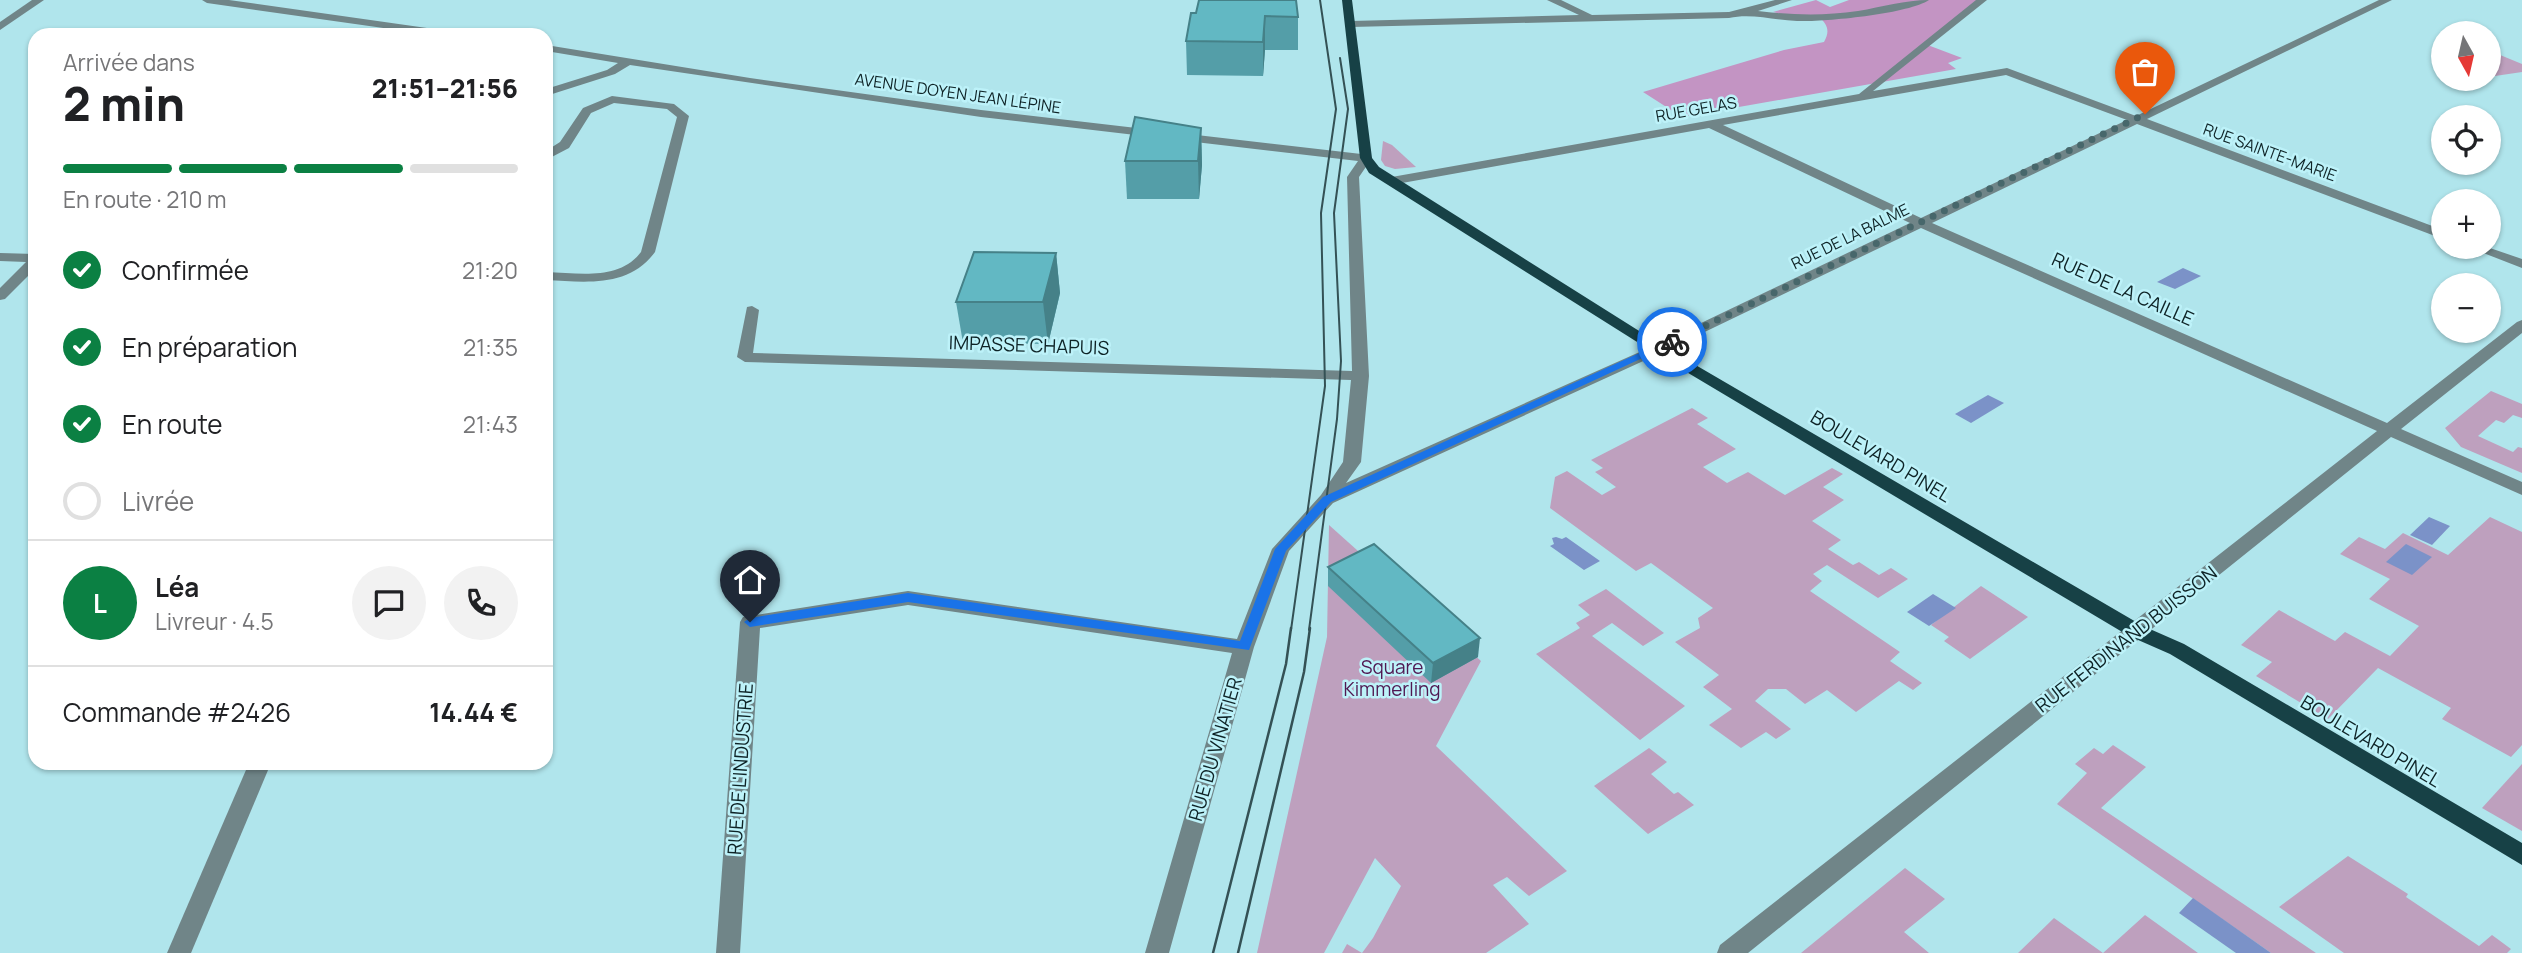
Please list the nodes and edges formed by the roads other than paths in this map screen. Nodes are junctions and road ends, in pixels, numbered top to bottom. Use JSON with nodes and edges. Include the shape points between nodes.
{"nodes":[{"id":1,"x":39,"y":0,"type":"edge"},
{"id":2,"x":207,"y":0,"type":"edge"},
{"id":3,"x":1347,"y":0,"type":"edge"},
{"id":4,"x":1552,"y":0,"type":"edge"},
{"id":5,"x":1787,"y":0,"type":"edge"},
{"id":6,"x":1924,"y":0,"type":"edge"},
{"id":7,"x":1982,"y":0,"type":"edge"},
{"id":8,"x":2387,"y":0,"type":"edge"},
{"id":9,"x":1748,"y":12,"type":"junction"},
{"id":10,"x":1594,"y":18,"type":"junction"},
{"id":11,"x":1351,"y":24,"type":"junction"},
{"id":12,"x":0,"y":27,"type":"edge"},
{"id":13,"x":405,"y":28,"type":"edge"},
{"id":14,"x":553,"y":49,"type":"edge"},
{"id":15,"x":629,"y":61,"type":"junction"},
{"id":16,"x":2007,"y":71,"type":"joint"},
{"id":17,"x":553,"y":91,"type":"edge"},
{"id":18,"x":1861,"y":96,"type":"junction"},
{"id":19,"x":2134,"y":120,"type":"junction"},
{"id":20,"x":1708,"y":123,"type":"junction"},
{"id":21,"x":553,"y":152,"type":"edge"},
{"id":22,"x":1366,"y":158,"type":"junction"},
{"id":23,"x":1391,"y":181,"type":"junction"},
{"id":24,"x":1918,"y":222,"type":"junction"},
{"id":25,"x":2431,"y":231,"type":"edge"},
{"id":26,"x":2501,"y":256,"type":"edge"},
{"id":27,"x":0,"y":257,"type":"edge"},
{"id":28,"x":28,"y":259,"type":"edge"},
{"id":29,"x":2522,"y":264,"type":"edge"},
{"id":30,"x":28,"y":267,"type":"edge"},
{"id":31,"x":553,"y":276,"type":"edge"},
{"id":32,"x":0,"y":296,"type":"edge"},
{"id":33,"x":752,"y":310,"type":"dead end"},
{"id":34,"x":2522,"y":325,"type":"edge"},
{"id":35,"x":1658,"y":349,"type":"junction"},
{"id":36,"x":1361,"y":376,"type":"junction"},
{"id":37,"x":2391,"y":430,"type":"junction"},
{"id":38,"x":2522,"y":489,"type":"edge"},
{"id":39,"x":1327,"y":499,"type":"junction"},
{"id":40,"x":2136,"y":631,"type":"junction"},
{"id":41,"x":1244,"y":647,"type":"junction"},
{"id":42,"x":257,"y":770,"type":"edge"},
{"id":43,"x":2522,"y":855,"type":"edge"},
{"id":44,"x":178,"y":953,"type":"edge"},
{"id":45,"x":727,"y":953,"type":"edge"},
{"id":46,"x":1157,"y":953,"type":"edge"},
{"id":47,"x":1730,"y":953,"type":"edge"}],
"edges":[{"from":1,"to":12,"type":"street"},
{"from":2,"to":13,"type":"street"},
{"from":3,"to":11,"type":"main road"},
{"from":4,"to":10,"type":"street"},
{"from":5,"to":9,"type":"street"},
{"from":6,"to":9,"type":"street","via":[[1830,19]]},
{"from":7,"to":18,"type":"street"},
{"from":8,"to":19,"type":"street","name":"RUE DE LA BALME"},
{"from":9,"to":10,"type":"street"},
{"from":10,"to":11,"type":"street"},
{"from":11,"to":22,"type":"main road"},
{"from":14,"to":15,"type":"street","name":"AVENUE DOYEN JEAN LÉPINE"},
{"from":15,"to":17,"type":"street","via":[[611,72]]},
{"from":15,"to":22,"type":"street","name":"AVENUE DOYEN JEAN LÉPINE","via":[[1125,132]]},
{"from":16,"to":18,"type":"street","name":"RUE GELAS"},
{"from":16,"to":19,"type":"street","name":"RUE SAINTE-MARIE"},
{"from":18,"to":20,"type":"street","name":"RUE GELAS"},
{"from":19,"to":24,"type":"street","name":"RUE DE LA BALME"},
{"from":19,"to":25,"type":"street","name":"RUE SAINTE-MARIE"},
{"from":20,"to":23,"type":"street","name":"RUE GELAS"},
{"from":20,"to":24,"type":"street","name":"RUE DE LA CAILLE"},
{"from":21,"to":31,"type":"street","via":[[565,145],[587,111],[612,99],[670,106],[683,116],[642,263],[615,276]]},
{"from":22,"to":23,"type":"main road","name":"BOULEVARD PINEL"},
{"from":22,"to":36,"type":"street","name":"RUE DU VINATIER","via":[[1353,177]]},
{"from":23,"to":35,"type":"main road","name":"BOULEVARD PINEL"},
{"from":24,"to":35,"type":"street","name":"RUE DE LA BALME"},
{"from":24,"to":37,"type":"street","name":"RUE DE LA CAILLE"},
{"from":26,"to":29,"type":"street"},
{"from":27,"to":28,"type":"street"},
{"from":30,"to":32,"type":"street"},
{"from":33,"to":36,"type":"street","name":"IMPASSE CHAPUIS","via":[[745,358]]},
{"from":34,"to":37,"type":"street","name":"RUE FERDINAND BUISSON"},
{"from":35,"to":39,"type":"street","name":"RUE DE LA BALME"},
{"from":35,"to":40,"type":"main road","name":"BOULEVARD PINEL"},
{"from":36,"to":39,"type":"street","name":"RUE DU VINATIER","via":[[1352,462]]},
{"from":37,"to":38,"type":"street","name":"RUE DE LA CAILLE"},
{"from":37,"to":40,"type":"street","name":"RUE FERDINAND BUISSON"},
{"from":39,"to":41,"type":"street","name":"RUE DU VINATIER","via":[[1281,549]]},
{"from":40,"to":43,"type":"main road","name":"BOULEVARD PINEL","via":[[2177,649]]},
{"from":40,"to":47,"type":"street","name":"RUE FERDINAND BUISSON"},
{"from":41,"to":45,"type":"street","name":"RUE DE L'INDUSTRIE","via":[[908,598],[750,622]]},
{"from":41,"to":46,"type":"street","name":"RUE DU VINATIER"},
{"from":42,"to":44,"type":"street"}]}
